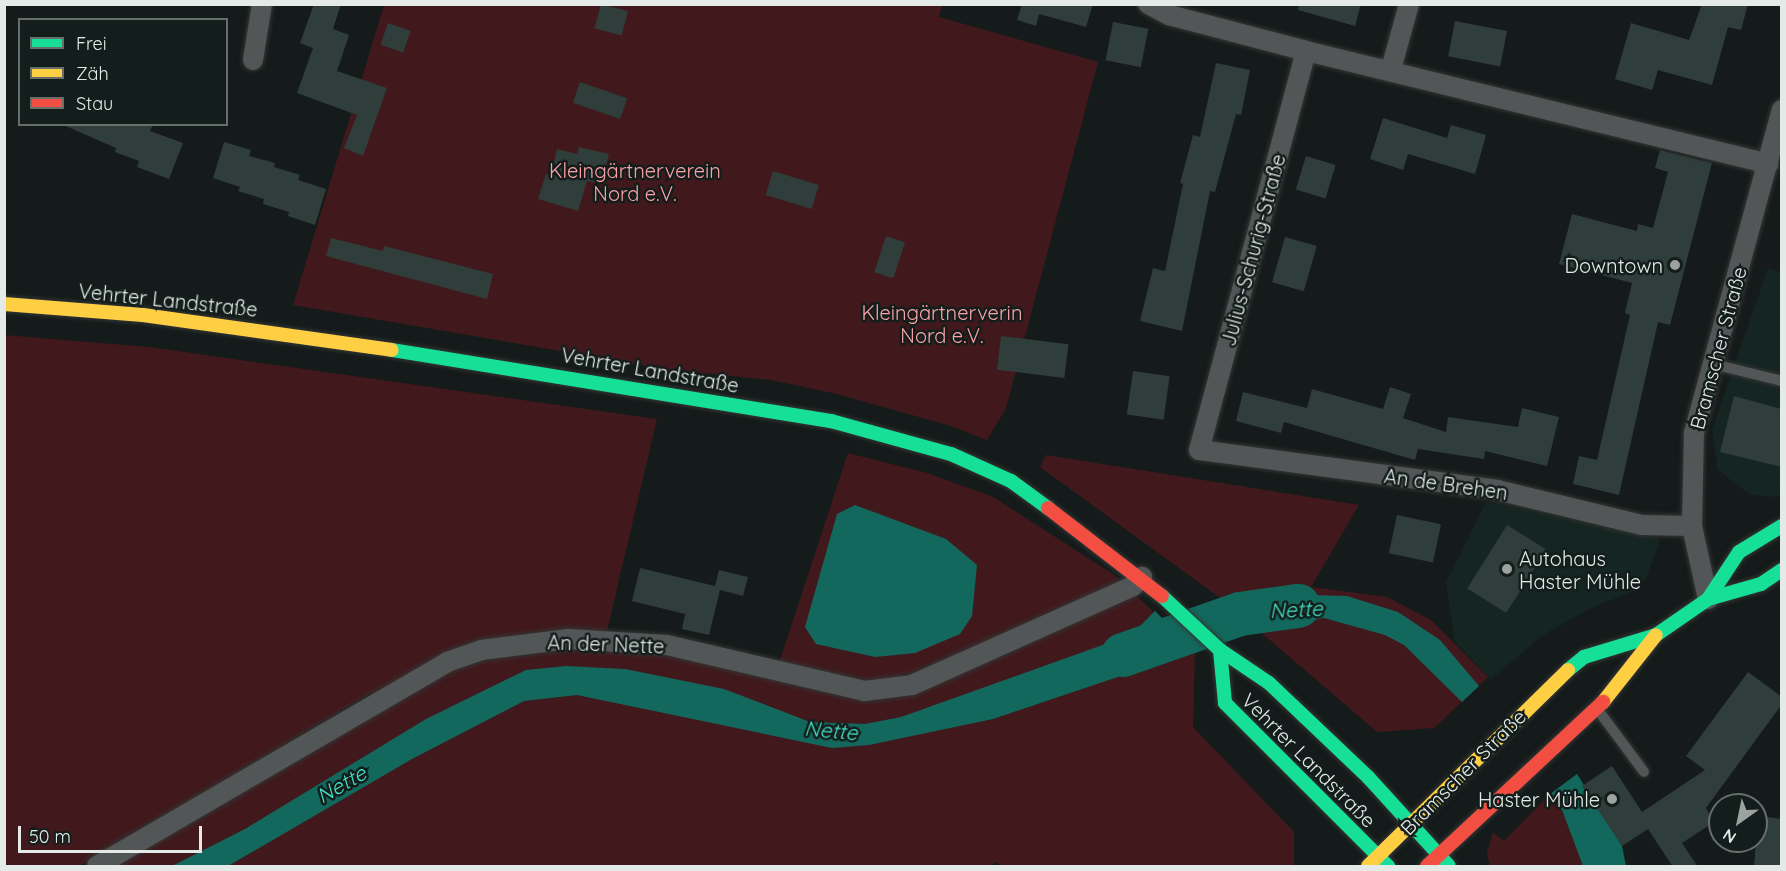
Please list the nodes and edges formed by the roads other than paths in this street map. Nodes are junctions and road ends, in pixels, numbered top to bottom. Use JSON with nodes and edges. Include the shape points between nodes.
{"nodes":[{"id":1,"x":262,"y":4,"type":"edge"},
{"id":2,"x":1148,"y":4,"type":"edge"},
{"id":3,"x":1409,"y":4,"type":"edge"},
{"id":4,"x":1306,"y":51,"type":"junction"},
{"id":5,"x":253,"y":60,"type":"dead end"},
{"id":6,"x":1391,"y":69,"type":"junction"},
{"id":7,"x":1782,"y":110,"type":"edge"},
{"id":8,"x":1768,"y":164,"type":"junction"},
{"id":9,"x":4,"y":304,"type":"edge"},
{"id":10,"x":1713,"y":364,"type":"junction"},
{"id":11,"x":1782,"y":381,"type":"edge"},
{"id":12,"x":1199,"y":450,"type":"joint"},
{"id":13,"x":1692,"y":526,"type":"junction"},
{"id":14,"x":1782,"y":526,"type":"edge"},
{"id":15,"x":1782,"y":570,"type":"edge"},
{"id":16,"x":1142,"y":577,"type":"junction"},
{"id":17,"x":1708,"y":599,"type":"junction"},
{"id":18,"x":1656,"y":635,"type":"junction"},
{"id":19,"x":1217,"y":647,"type":"junction"},
{"id":20,"x":1596,"y":707,"type":"junction"},
{"id":21,"x":1644,"y":772,"type":"dead end"},
{"id":22,"x":1410,"y":823,"type":"junction"},
{"id":23,"x":1438,"y":855,"type":"junction"},
{"id":24,"x":1373,"y":861,"type":"edge"},
{"id":25,"x":97,"y":867,"type":"edge"},
{"id":26,"x":1388,"y":867,"type":"edge"},
{"id":27,"x":1427,"y":867,"type":"edge"},
{"id":28,"x":1449,"y":867,"type":"edge"}],
"edges":[{"from":1,"to":5,"type":"street"},
{"from":2,"to":4,"type":"street","via":[[1169,15]]},
{"from":3,"to":6,"type":"street"},
{"from":4,"to":6,"type":"street"},
{"from":4,"to":12,"type":"street","name":"Julius-Schurig-Straße"},
{"from":6,"to":8,"type":"street"},
{"from":7,"to":8,"type":"street","name":"Bramscher Straße"},
{"from":8,"to":10,"type":"street","name":"Bramscher Straße"},
{"from":9,"to":16,"type":"main road","name":"Vehrter Landstraße","via":[[143,315],[338,341],[516,367],[863,428],[951,454],[1011,481]]},
{"from":10,"to":11,"type":"lane"},
{"from":10,"to":13,"type":"street","name":"Bramscher Straße","via":[[1694,433]]},
{"from":12,"to":13,"type":"street","name":"An de Brehen","via":[[1497,490],[1642,525]]},
{"from":13,"to":17,"type":"street","name":"Bramscher Straße"},
{"from":14,"to":17,"type":"main road","via":[[1739,552]]},
{"from":15,"to":17,"type":"main road","via":[[1761,584]]},
{"from":16,"to":19,"type":"main road","name":"Vehrter Landstraße"},
{"from":16,"to":25,"type":"street","name":"An der Nette","via":[[1133,586],[912,685],[864,692],[667,645],[568,639],[481,650],[447,662]]},
{"from":17,"to":18,"type":"main road","name":"Bramscher Straße"},
{"from":18,"to":20,"type":"main road","name":"Bramscher Straße","via":[[1614,692]]},
{"from":18,"to":22,"type":"main road","name":"Bramscher Straße","via":[[1584,657],[1544,690]]},
{"from":19,"to":22,"type":"main road","name":"Vehrter Landstraße","via":[[1269,683],[1368,777]]},
{"from":19,"to":24,"type":"main road","name":"Vehrter Landstraße","via":[[1225,703]]},
{"from":20,"to":21,"type":"lane"},
{"from":20,"to":23,"type":"main road","name":"Bramscher Straße"},
{"from":22,"to":23,"type":"main road","name":"Vehrter Landstraße"},
{"from":22,"to":24,"type":"main road","name":"Bramscher Straße"},
{"from":23,"to":27,"type":"main road","name":"Bramscher Straße"},
{"from":23,"to":28,"type":"main road","name":"Vehrter Landstraße"},
{"from":24,"to":26,"type":"main road","name":"Vehrter Landstraße"}]}
